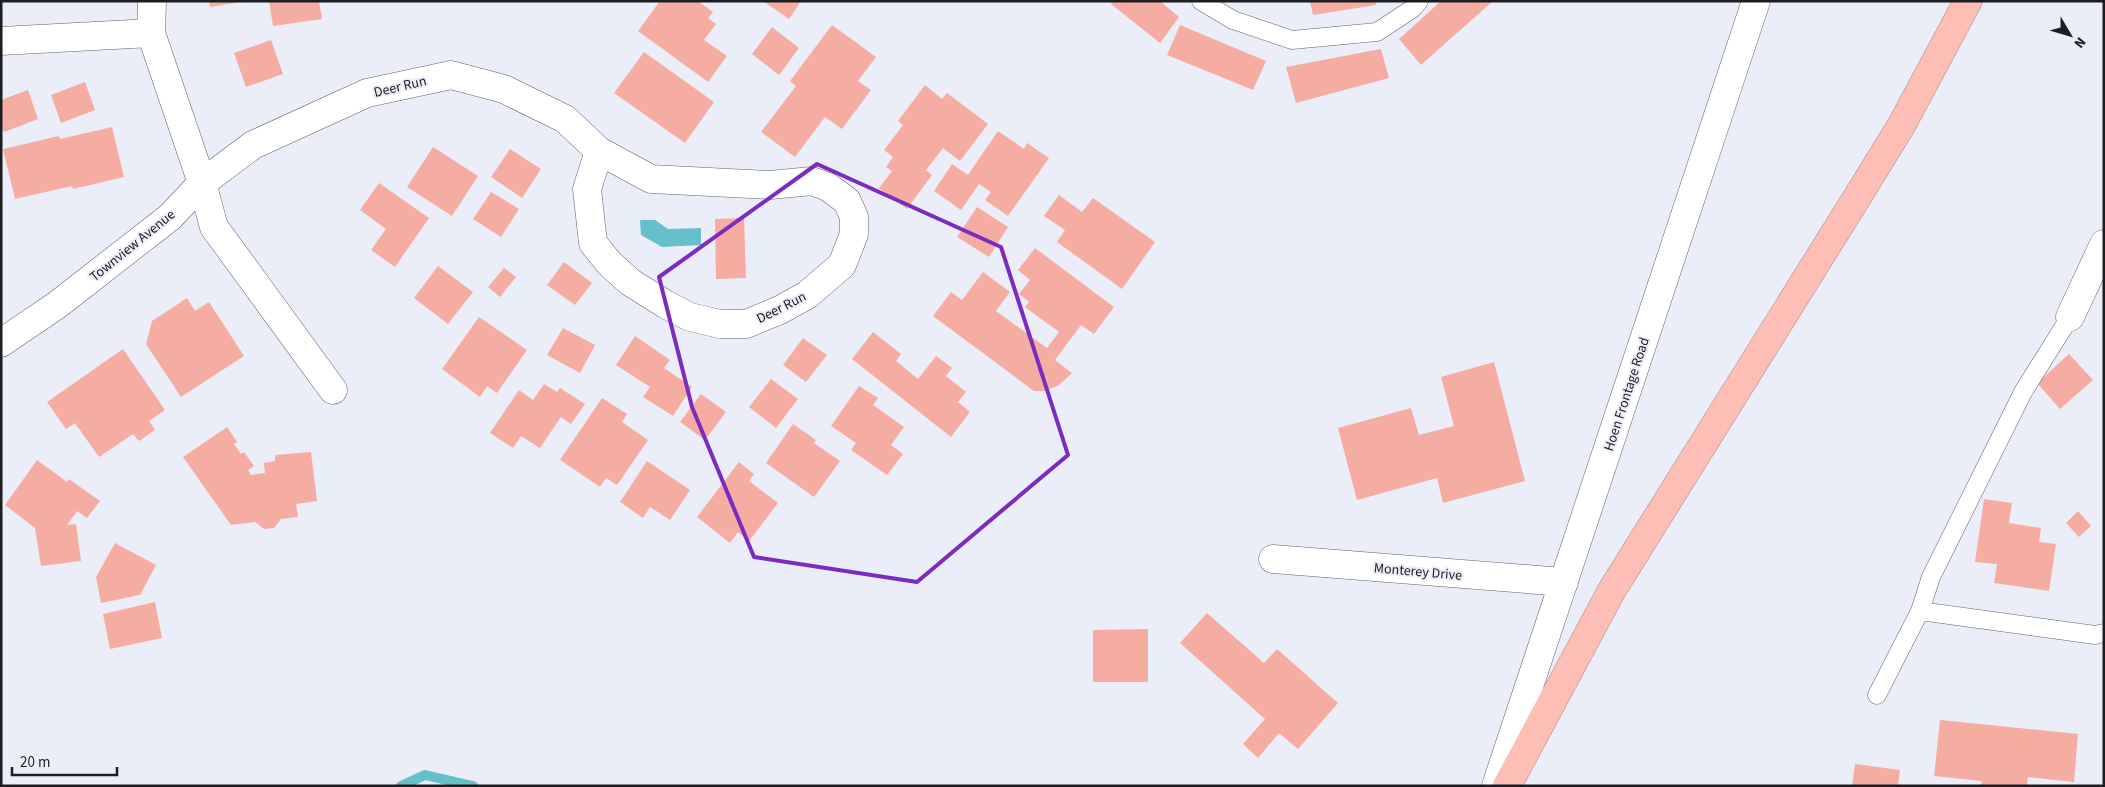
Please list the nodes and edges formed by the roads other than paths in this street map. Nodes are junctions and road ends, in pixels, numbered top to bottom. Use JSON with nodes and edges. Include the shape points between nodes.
{"nodes":[{"id":1,"x":152,"y":1,"type":"edge"},
{"id":2,"x":1201,"y":1,"type":"edge"},
{"id":3,"x":1419,"y":1,"type":"edge"},
{"id":4,"x":1756,"y":1,"type":"edge"},
{"id":5,"x":1968,"y":1,"type":"edge"},
{"id":6,"x":152,"y":33,"type":"junction"},
{"id":7,"x":1,"y":41,"type":"edge"},
{"id":8,"x":600,"y":151,"type":"junction"},
{"id":9,"x":202,"y":183,"type":"junction"},
{"id":10,"x":2104,"y":244,"type":"edge"},
{"id":11,"x":2070,"y":317,"type":"joint"},
{"id":12,"x":1,"y":343,"type":"edge"},
{"id":13,"x":333,"y":390,"type":"dead end"},
{"id":14,"x":1273,"y":559,"type":"dead end"},
{"id":15,"x":1564,"y":582,"type":"junction"},
{"id":16,"x":1920,"y":611,"type":"junction"},
{"id":17,"x":2104,"y":633,"type":"edge"},
{"id":18,"x":1877,"y":695,"type":"dead end"},
{"id":19,"x":1496,"y":786,"type":"edge"},
{"id":20,"x":1507,"y":786,"type":"edge"}],
"edges":[{"from":1,"to":6,"type":"street"},
{"from":2,"to":3,"type":"lane","via":[[1233,20],[1292,40],[1377,32]]},
{"from":4,"to":15,"type":"street","name":"Hoen Frontage Road"},
{"from":5,"to":20,"type":"highway","via":[[1862,191],[1612,590]]},
{"from":6,"to":7,"type":"street"},
{"from":6,"to":9,"type":"street"},
{"from":8,"to":8,"type":"street","name":"Deer Run","via":[[587,189],[594,243],[609,263],[630,282],[690,317],[720,324],[746,324],[807,295],[842,266],[854,234],[854,217],[847,201],[828,187],[812,180],[770,185],[651,179]]},
{"from":8,"to":9,"type":"street","name":"Deer Run","via":[[565,119],[504,89],[451,75],[367,93],[253,145]]},
{"from":9,"to":12,"type":"street","name":"Townview Avenue","via":[[170,217],[57,305]]},
{"from":9,"to":13,"type":"street","via":[[214,227]]},
{"from":10,"to":11,"type":"street"},
{"from":11,"to":16,"type":"lane","via":[[2023,392],[1931,577]]},
{"from":14,"to":15,"type":"street","name":"Monterey Drive"},
{"from":15,"to":19,"type":"street","name":"Hoen Frontage Road"},
{"from":16,"to":17,"type":"lane","via":[[2095,636]]},
{"from":16,"to":18,"type":"lane"}]}
